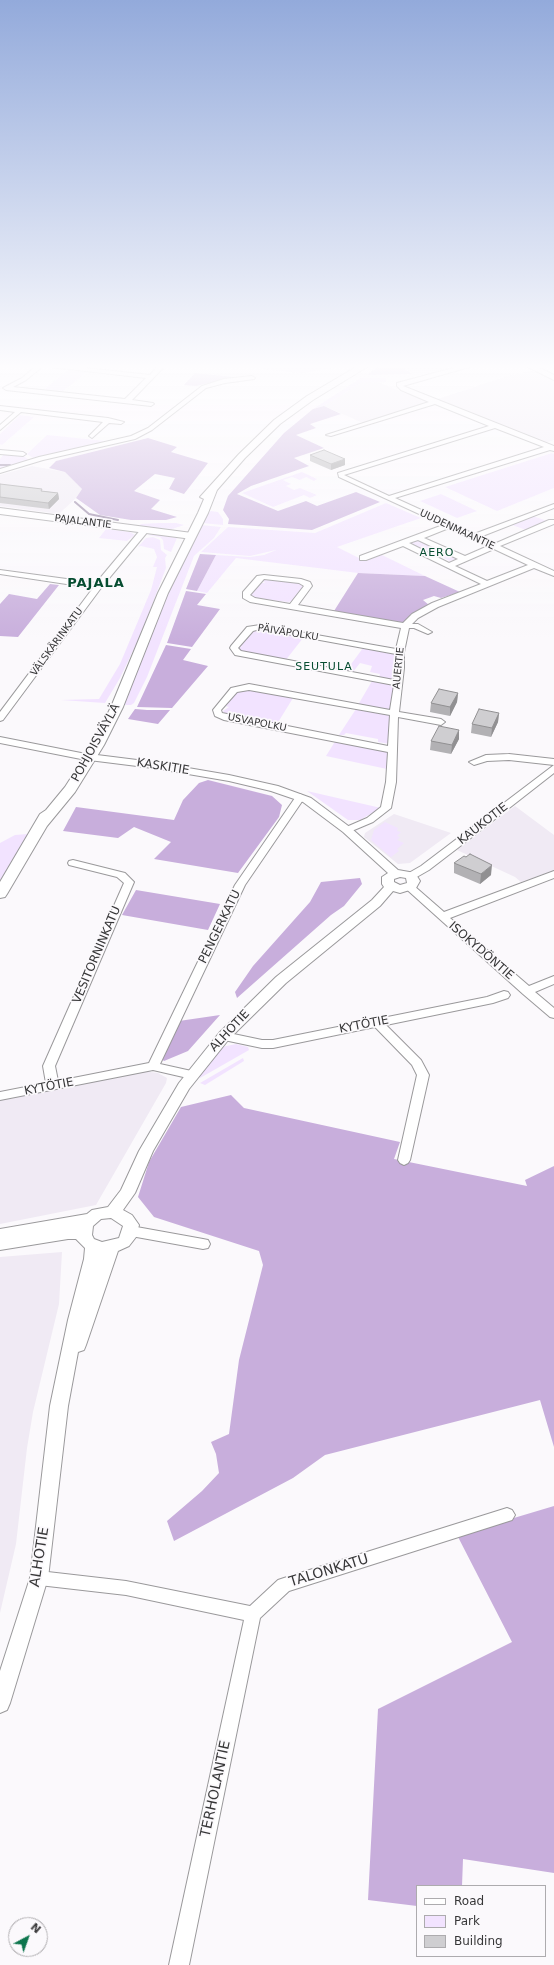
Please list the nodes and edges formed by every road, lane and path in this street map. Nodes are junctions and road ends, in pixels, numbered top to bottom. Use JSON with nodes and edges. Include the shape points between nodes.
{"nodes":[{"id":1,"x":39,"y":459,"type":"edge"},
{"id":2,"x":240,"y":459,"type":"edge"},
{"id":3,"x":388,"y":459,"type":"edge"},
{"id":4,"x":515,"y":459,"type":"edge"},
{"id":5,"x":0,"y":471,"type":"edge"},
{"id":6,"x":389,"y":498,"type":"junction"},
{"id":7,"x":554,"y":506,"type":"edge"},
{"id":8,"x":0,"y":511,"type":"edge"},
{"id":9,"x":533,"y":514,"type":"junction"},
{"id":10,"x":553,"y":522,"type":"edge"},
{"id":11,"x":448,"y":526,"type":"junction"},
{"id":12,"x":145,"y":530,"type":"junction"},
{"id":13,"x":188,"y":534,"type":"junction"},
{"id":14,"x":417,"y":537,"type":"junction"},
{"id":15,"x":474,"y":538,"type":"junction"},
{"id":16,"x":402,"y":543,"type":"junction"},
{"id":17,"x":494,"y":547,"type":"junction"},
{"id":18,"x":363,"y":558,"type":"dead end"},
{"id":19,"x":465,"y":559,"type":"junction"},
{"id":20,"x":554,"y":563,"type":"edge"},
{"id":21,"x":450,"y":565,"type":"junction"},
{"id":22,"x":534,"y":565,"type":"junction"},
{"id":23,"x":542,"y":569,"type":"junction"},
{"id":24,"x":0,"y":572,"type":"edge"},
{"id":25,"x":554,"y":574,"type":"edge"},
{"id":26,"x":487,"y":584,"type":"junction"},
{"id":27,"x":98,"y":586,"type":"junction"},
{"id":28,"x":292,"y":606,"type":"junction"},
{"id":29,"x":405,"y":626,"type":"junction"},
{"id":30,"x":428,"y":632,"type":"dead end"},
{"id":31,"x":400,"y":652,"type":"junction"},
{"id":32,"x":398,"y":683,"type":"junction"},
{"id":33,"x":394,"y":714,"type":"junction"},
{"id":34,"x":0,"y":718,"type":"edge"},
{"id":35,"x":441,"y":722,"type":"dead end"},
{"id":36,"x":0,"y":740,"type":"edge"},
{"id":37,"x":392,"y":750,"type":"junction"},
{"id":38,"x":86,"y":756,"type":"junction"},
{"id":39,"x":474,"y":762,"type":"dead end"},
{"id":40,"x":554,"y":762,"type":"edge"},
{"id":41,"x":554,"y":768,"type":"edge"},
{"id":42,"x":300,"y":797,"type":"junction"},
{"id":43,"x":347,"y":830,"type":"junction"},
{"id":44,"x":73,"y":864,"type":"dead end"},
{"id":45,"x":395,"y":873,"type":"junction"},
{"id":46,"x":554,"y":874,"type":"edge"},
{"id":47,"x":410,"y":882,"type":"junction"},
{"id":48,"x":391,"y":886,"type":"junction"},
{"id":49,"x":0,"y":894,"type":"edge"},
{"id":50,"x":442,"y":916,"type":"junction"},
{"id":51,"x":554,"y":980,"type":"edge"},
{"id":52,"x":527,"y":991,"type":"junction"},
{"id":53,"x":504,"y":995,"type":"dead end"},
{"id":54,"x":554,"y":1014,"type":"edge"},
{"id":55,"x":377,"y":1022,"type":"junction"},
{"id":56,"x":224,"y":1036,"type":"junction"},
{"id":57,"x":153,"y":1066,"type":"junction"},
{"id":58,"x":192,"y":1075,"type":"junction"},
{"id":59,"x":53,"y":1086,"type":"junction"},
{"id":60,"x":0,"y":1096,"type":"edge"},
{"id":61,"x":404,"y":1160,"type":"dead end"},
{"id":62,"x":113,"y":1212,"type":"junction"},
{"id":63,"x":90,"y":1219,"type":"junction"},
{"id":64,"x":131,"y":1231,"type":"junction"},
{"id":65,"x":0,"y":1235,"type":"edge"},
{"id":66,"x":89,"y":1241,"type":"junction"},
{"id":67,"x":0,"y":1244,"type":"edge"},
{"id":68,"x":203,"y":1244,"type":"dead end"},
{"id":69,"x":111,"y":1247,"type":"junction"},
{"id":70,"x":59,"y":1406,"type":"junction"},
{"id":71,"x":507,"y":1515,"type":"dead end"},
{"id":72,"x":39,"y":1578,"type":"junction"},
{"id":73,"x":253,"y":1614,"type":"junction"},
{"id":74,"x":0,"y":1702,"type":"edge"},
{"id":75,"x":179,"y":1965,"type":"edge"}],
"edges":[{"from":1,"to":5,"type":"street"},
{"from":2,"to":13,"type":"main road","name":"POHJOISVÄYLÄ","via":[[212,490]]},
{"from":3,"to":6,"type":"street","name":"UUDENMAANTIE","via":[[341,473],[341,476]]},
{"from":4,"to":6,"type":"street"},
{"from":6,"to":11,"type":"street","name":"UUDENMAANTIE"},
{"from":7,"to":9,"type":"street"},
{"from":8,"to":12,"type":"street","name":"PAJALANTIE"},
{"from":9,"to":10,"type":"street"},
{"from":9,"to":15,"type":"street"},
{"from":10,"to":17,"type":"street"},
{"from":11,"to":14,"type":"street"},
{"from":11,"to":15,"type":"street","name":"UUDENMAANTIE"},
{"from":12,"to":13,"type":"street","name":"PAJALANTIE"},
{"from":12,"to":27,"type":"street","name":"VÄLSKÄRINKATU"},
{"from":13,"to":38,"type":"main road","name":"POHJOISVÄYLÄ","via":[[137,657]]},
{"from":14,"to":16,"type":"street"},
{"from":14,"to":19,"type":"street"},
{"from":15,"to":17,"type":"street","name":"UUDENMAANTIE"},
{"from":16,"to":18,"type":"street"},
{"from":16,"to":21,"type":"street"},
{"from":17,"to":19,"type":"street"},
{"from":17,"to":22,"type":"street","name":"UUDENMAANTIE"},
{"from":19,"to":21,"type":"street"},
{"from":20,"to":23,"type":"street"},
{"from":21,"to":26,"type":"street"},
{"from":22,"to":23,"type":"street","name":"UUDENMAANTIE"},
{"from":22,"to":26,"type":"street"},
{"from":23,"to":25,"type":"street","name":"UUDENMAANTIE"},
{"from":24,"to":27,"type":"street"},
{"from":26,"to":29,"type":"street","via":[[435,605],[415,616]]},
{"from":27,"to":34,"type":"street","name":"VÄLSKÄRINKATU"},
{"from":28,"to":28,"type":"street","via":[[253,600],[246,596],[247,592],[264,576],[306,584],[308,586]]},
{"from":28,"to":29,"type":"street"},
{"from":29,"to":30,"type":"street","via":[[415,626]]},
{"from":29,"to":31,"type":"street","name":"AUERTIE"},
{"from":31,"to":32,"type":"street","name":"AUERTIE"},
{"from":31,"to":32,"type":"street","name":"PÄIVÄPOLKU","via":[[260,627],[250,629],[234,648],[238,653],[245,655]]},
{"from":32,"to":33,"type":"street","name":"AUERTIE"},
{"from":33,"to":35,"type":"street"},
{"from":33,"to":37,"type":"street","name":"AUERTIE"},
{"from":33,"to":37,"type":"street","name":"USVAPOLKU","via":[[249,687],[234,690],[218,710],[218,714],[224,717]]},
{"from":36,"to":38,"type":"street","name":"KASKITIE"},
{"from":37,"to":43,"type":"street","name":"AUERTIE","via":[[391,782],[386,808],[370,820]]},
{"from":38,"to":42,"type":"street","name":"KASKITIE","via":[[229,778]]},
{"from":38,"to":49,"type":"main road","name":"POHJOISVÄYLÄ","via":[[70,789],[42,823]]},
{"from":39,"to":40,"type":"street","via":[[486,758],[509,757]]},
{"from":41,"to":47,"type":"street","name":"KAUKOTIE"},
{"from":42,"to":43,"type":"street","name":"KASKITIE"},
{"from":42,"to":57,"type":"street","name":"PENGERKATU","via":[[240,885]]},
{"from":43,"to":45,"type":"street"},
{"from":44,"to":59,"type":"street","name":"VESITORNINKATU","via":[[121,875],[129,882],[49,1066]]},
{"from":45,"to":47,"type":"street","via":[[404,873]]},
{"from":45,"to":48,"type":"street","via":[[386,879]]},
{"from":46,"to":50,"type":"street"},
{"from":47,"to":48,"type":"street","via":[[400,889]]},
{"from":47,"to":50,"type":"street","name":"ISOKYDÖNTIE"},
{"from":48,"to":56,"type":"street","name":"ALHOTIE","via":[[376,903],[281,980]]},
{"from":50,"to":52,"type":"street","name":"ISOKYDÖNTIE"},
{"from":51,"to":52,"type":"street"},
{"from":52,"to":54,"type":"street","name":"ISOKYDÖNTIE"},
{"from":53,"to":55,"type":"street","name":"KYTÖTIE"},
{"from":55,"to":56,"type":"street","name":"KYTÖTIE","via":[[273,1044]]},
{"from":55,"to":61,"type":"street","via":[[417,1063],[423,1075]]},
{"from":56,"to":58,"type":"street","name":"ALHOTIE"},
{"from":57,"to":58,"type":"street","name":"KYTÖTIE"},
{"from":57,"to":59,"type":"street","name":"KYTÖTIE"},
{"from":58,"to":62,"type":"street","name":"ALHOTIE","via":[[146,1151],[127,1193]]},
{"from":59,"to":60,"type":"street","name":"KYTÖTIE"},
{"from":62,"to":63,"type":"street","via":[[102,1213]]},
{"from":62,"to":64,"type":"street","via":[[127,1219]]},
{"from":63,"to":65,"type":"street"},
{"from":63,"to":66,"type":"street","via":[[84,1231]]},
{"from":64,"to":68,"type":"street"},
{"from":64,"to":69,"type":"street","via":[[124,1242]]},
{"from":66,"to":67,"type":"street","via":[[78,1234],[68,1233]]},
{"from":66,"to":69,"type":"street","via":[[101,1248]]},
{"from":66,"to":70,"type":"street","name":"ALHOTIE","via":[[92,1258],[76,1320]]},
{"from":69,"to":70,"type":"street","name":"ALHOTIE"},
{"from":70,"to":72,"type":"street","name":"ALHOTIE"},
{"from":71,"to":73,"type":"street","name":"TALONKATU","via":[[284,1585]]},
{"from":72,"to":73,"type":"street","via":[[126,1588]]},
{"from":72,"to":74,"type":"street","name":"ALHOTIE"},
{"from":73,"to":75,"type":"street","name":"TERHOLANTIE"}]}
